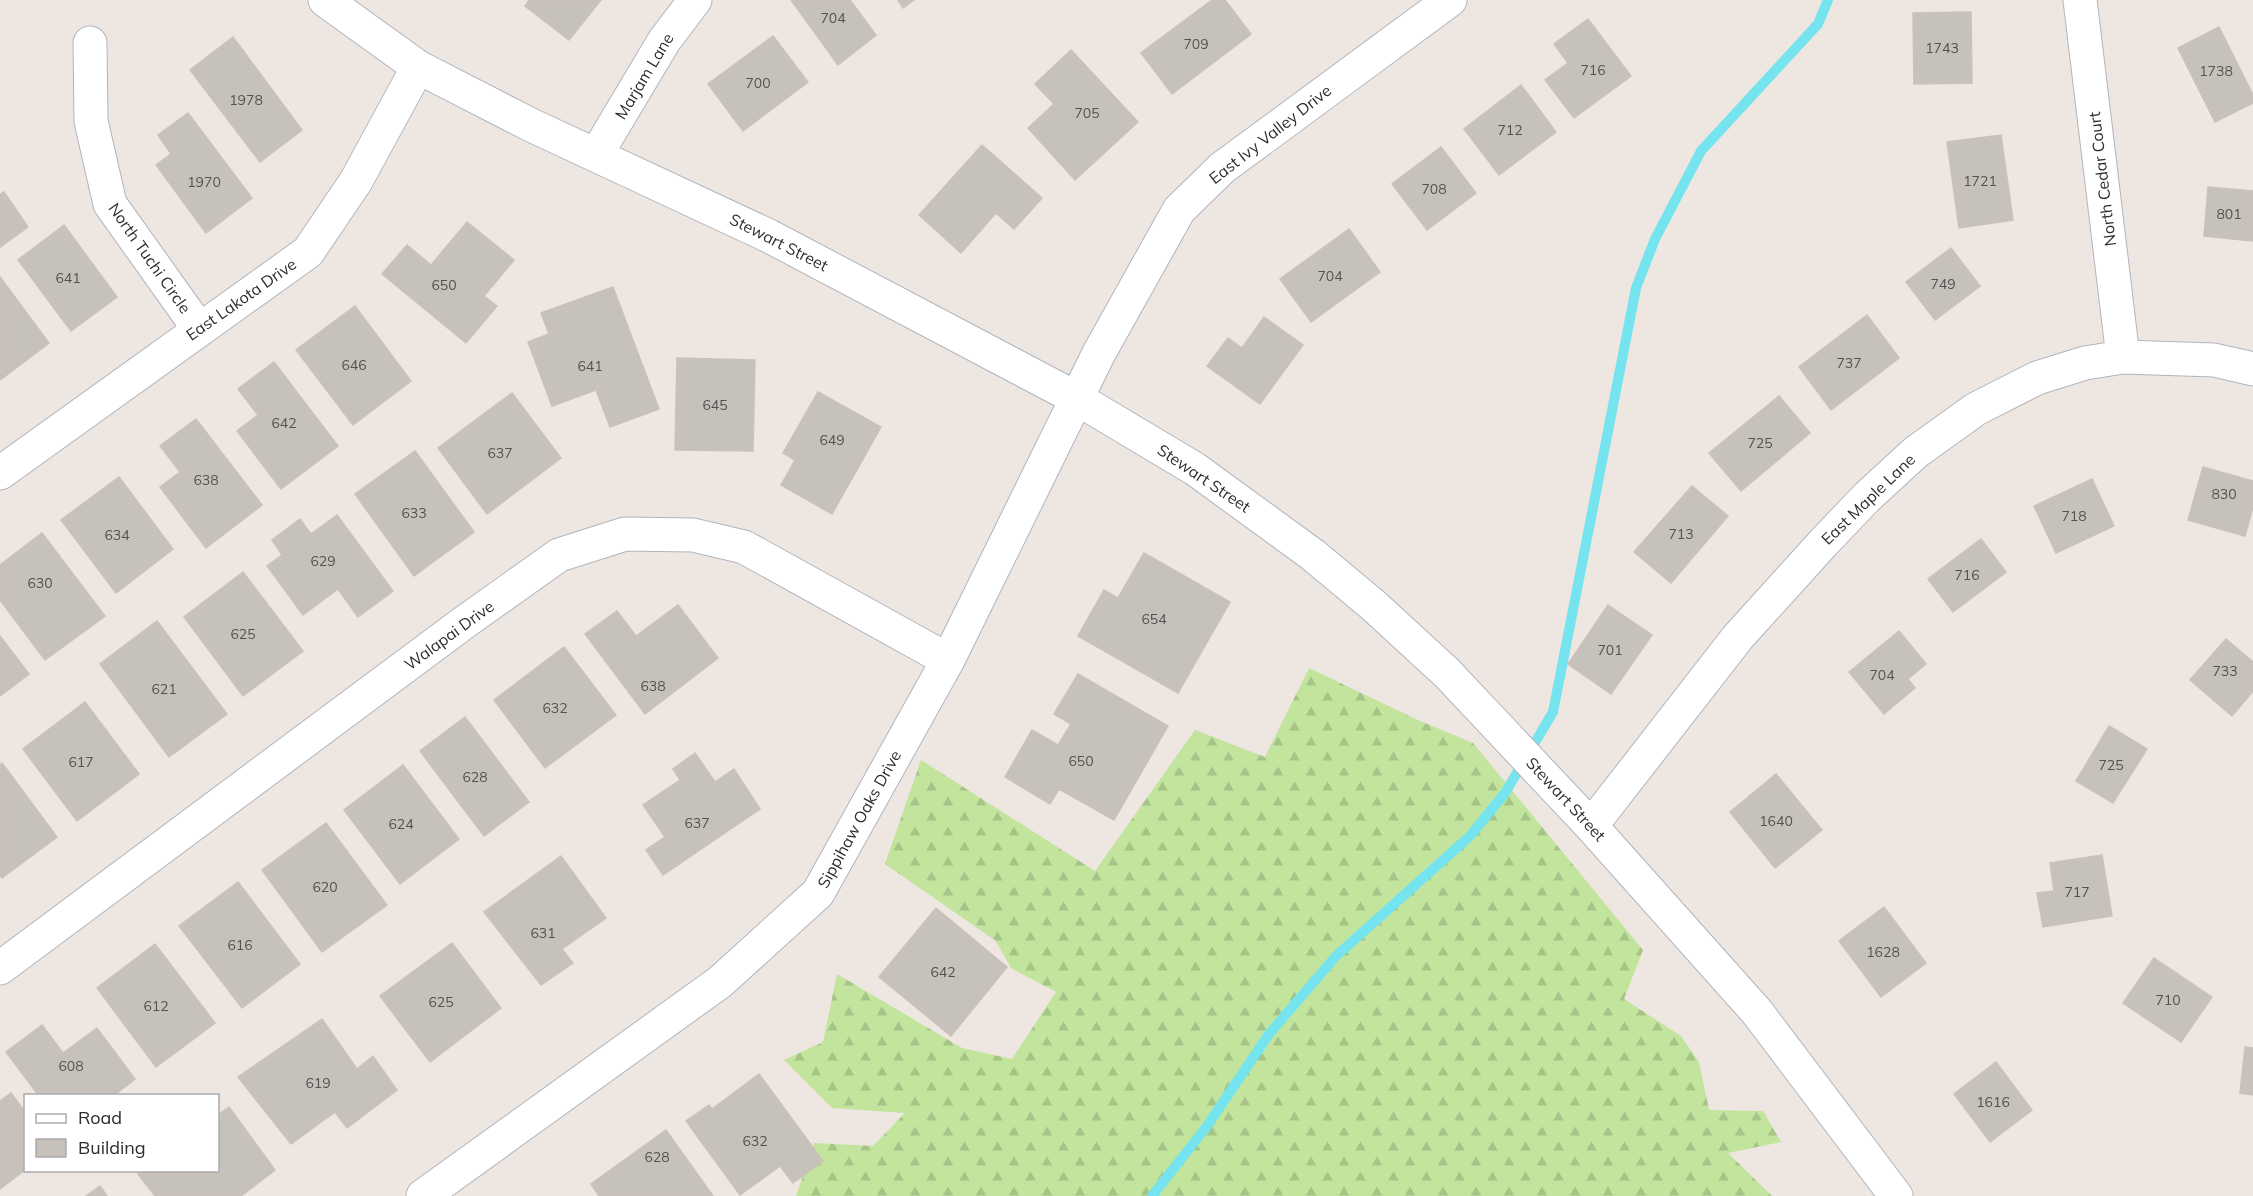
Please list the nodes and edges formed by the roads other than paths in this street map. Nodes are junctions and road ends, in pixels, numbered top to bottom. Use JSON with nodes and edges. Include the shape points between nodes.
{"nodes":[{"id":1,"x":324,"y":0,"type":"edge"},
{"id":2,"x":695,"y":0,"type":"edge"},
{"id":3,"x":1450,"y":0,"type":"edge"},
{"id":4,"x":2080,"y":0,"type":"edge"},
{"id":5,"x":90,"y":43,"type":"dead end"},
{"id":6,"x":418,"y":67,"type":"junction"},
{"id":7,"x":596,"y":155,"type":"junction"},
{"id":8,"x":199,"y":328,"type":"junction"},
{"id":9,"x":2123,"y":357,"type":"junction"},
{"id":10,"x":2253,"y":369,"type":"edge"},
{"id":11,"x":1076,"y":398,"type":"junction"},
{"id":12,"x":0,"y":473,"type":"edge"},
{"id":13,"x":948,"y":660,"type":"junction"},
{"id":14,"x":1591,"y":826,"type":"junction"},
{"id":15,"x":0,"y":968,"type":"edge"},
{"id":16,"x":423,"y":1196,"type":"edge"},
{"id":17,"x":1896,"y":1196,"type":"edge"}],
"edges":[{"from":1,"to":6,"type":"street","name":"Stewart Street"},
{"from":2,"to":7,"type":"street","name":"Marjam Lane","via":[[664,41]]},
{"from":3,"to":11,"type":"street","name":"East Ivy Valley Drive","via":[[1222,168],[1179,210]]},
{"from":4,"to":9,"type":"street","name":"North Cedar Court"},
{"from":5,"to":8,"type":"street","name":"North Tuchi Circle","via":[[91,121],[110,204]]},
{"from":6,"to":7,"type":"street","name":"Stewart Street"},
{"from":6,"to":8,"type":"street","name":"East Lakota Drive","via":[[356,181],[308,252]]},
{"from":7,"to":11,"type":"street","name":"Stewart Street","via":[[769,236]]},
{"from":8,"to":12,"type":"street","name":"East Lakota Drive"},
{"from":9,"to":10,"type":"street","name":"East Maple Lane","via":[[2214,360]]},
{"from":9,"to":14,"type":"street","name":"East Maple Lane","via":[[2085,363],[2037,378],[1976,409],[1917,452],[1867,497],[1738,637]]},
{"from":11,"to":13,"type":"street","name":"Sippihaw Oaks Drive"},
{"from":11,"to":14,"type":"street","name":"Stewart Street","via":[[1196,469],[1322,562],[1447,673]]},
{"from":13,"to":15,"type":"street","name":"Walapai Drive","via":[[744,547],[693,535],[625,534],[559,555]]},
{"from":13,"to":16,"type":"street","name":"Sippihaw Oaks Drive","via":[[818,893],[720,982]]},
{"from":14,"to":17,"type":"street","name":"Stewart Street","via":[[1757,1012]]}]}
